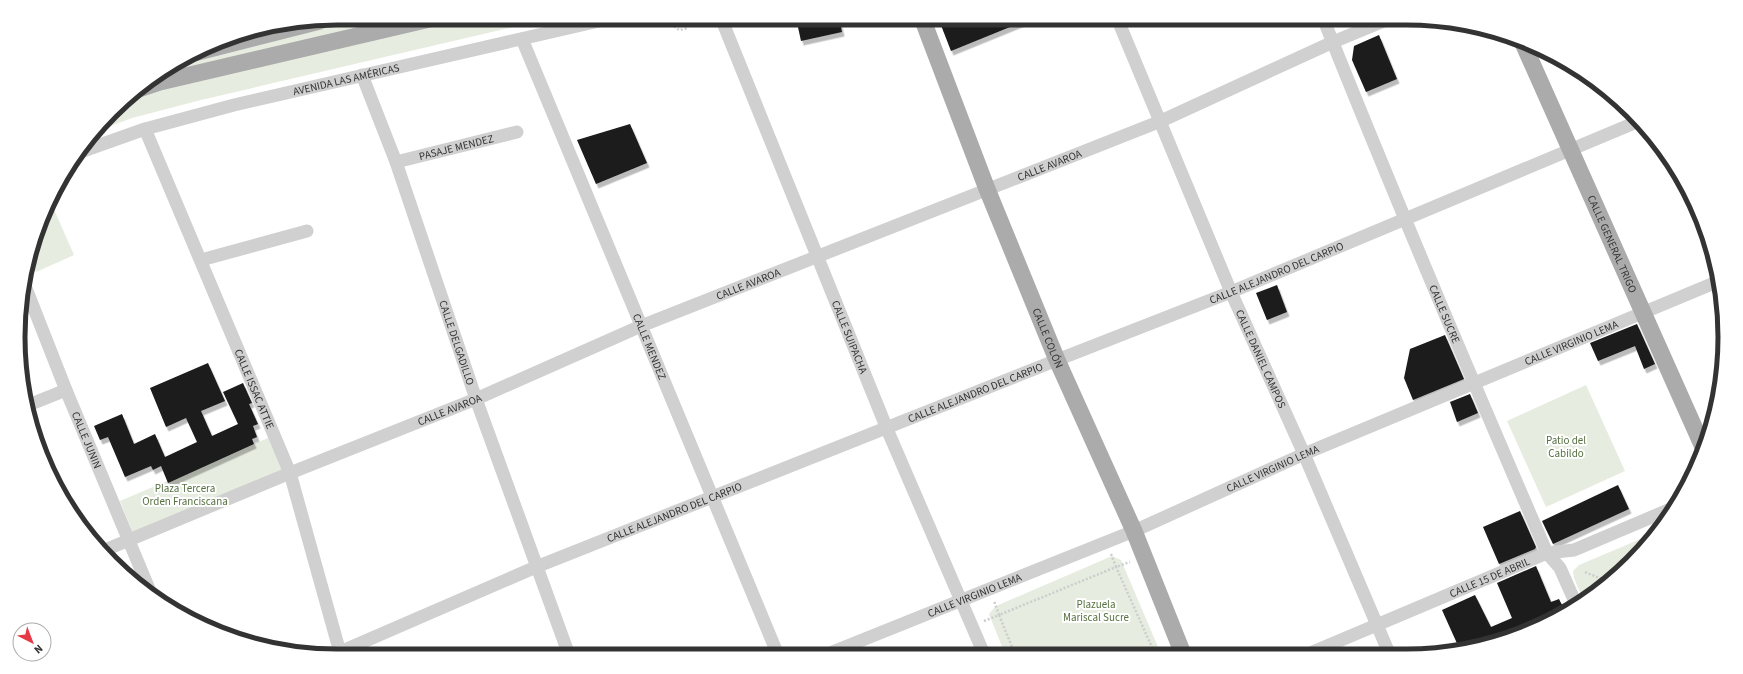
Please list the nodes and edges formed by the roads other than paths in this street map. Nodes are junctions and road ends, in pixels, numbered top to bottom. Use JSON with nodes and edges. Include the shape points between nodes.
{"nodes":[{"id":1,"x":404,"y":25,"type":"edge"},
{"id":2,"x":582,"y":25,"type":"edge"},
{"id":3,"x":724,"y":25,"type":"edge"},
{"id":4,"x":925,"y":25,"type":"edge"},
{"id":5,"x":1121,"y":25,"type":"edge"},
{"id":6,"x":1326,"y":25,"type":"edge"},
{"id":7,"x":1374,"y":25,"type":"edge"},
{"id":8,"x":287,"y":29,"type":"edge"},
{"id":9,"x":522,"y":39,"type":"junction"},
{"id":10,"x":236,"y":42,"type":"edge"},
{"id":11,"x":1333,"y":42,"type":"junction"},
{"id":12,"x":1526,"y":49,"type":"edge"},
{"id":13,"x":362,"y":75,"type":"junction"},
{"id":14,"x":156,"y":84,"type":"edge"},
{"id":15,"x":1161,"y":122,"type":"junction"},
{"id":16,"x":1634,"y":123,"type":"edge"},
{"id":17,"x":145,"y":129,"type":"junction"},
{"id":18,"x":517,"y":132,"type":"dead end"},
{"id":19,"x":88,"y":148,"type":"edge"},
{"id":20,"x":1571,"y":149,"type":"junction"},
{"id":21,"x":396,"y":162,"type":"junction"},
{"id":22,"x":987,"y":189,"type":"junction"},
{"id":23,"x":1404,"y":220,"type":"junction"},
{"id":24,"x":307,"y":231,"type":"dead end"},
{"id":25,"x":818,"y":257,"type":"junction"},
{"id":26,"x":201,"y":260,"type":"junction"},
{"id":27,"x":1713,"y":283,"type":"edge"},
{"id":28,"x":1231,"y":292,"type":"junction"},
{"id":29,"x":28,"y":294,"type":"edge"},
{"id":30,"x":1642,"y":313,"type":"junction"},
{"id":31,"x":641,"y":326,"type":"junction"},
{"id":32,"x":1057,"y":360,"type":"junction"},
{"id":33,"x":1474,"y":384,"type":"junction"},
{"id":34,"x":66,"y":390,"type":"junction"},
{"id":35,"x":476,"y":400,"type":"junction"},
{"id":36,"x":32,"y":403,"type":"edge"},
{"id":37,"x":887,"y":429,"type":"junction"},
{"id":38,"x":1700,"y":440,"type":"edge"},
{"id":39,"x":1304,"y":454,"type":"junction"},
{"id":40,"x":290,"y":473,"type":"junction"},
{"id":41,"x":712,"y":497,"type":"junction"},
{"id":42,"x":1664,"y":512,"type":"edge"},
{"id":43,"x":1134,"y":531,"type":"junction"},
{"id":44,"x":129,"y":541,"type":"junction"},
{"id":45,"x":108,"y":549,"type":"edge"},
{"id":46,"x":1547,"y":553,"type":"junction"},
{"id":47,"x":536,"y":567,"type":"junction"},
{"id":48,"x":148,"y":585,"type":"edge"},
{"id":49,"x":961,"y":599,"type":"junction"},
{"id":50,"x":1574,"y":599,"type":"edge"},
{"id":51,"x":1377,"y":623,"type":"junction"},
{"id":52,"x":336,"y":649,"type":"edge"},
{"id":53,"x":352,"y":649,"type":"edge"},
{"id":54,"x":567,"y":649,"type":"edge"},
{"id":55,"x":775,"y":649,"type":"edge"},
{"id":56,"x":840,"y":649,"type":"edge"},
{"id":57,"x":982,"y":649,"type":"edge"},
{"id":58,"x":1181,"y":649,"type":"edge"},
{"id":59,"x":1319,"y":649,"type":"edge"},
{"id":60,"x":1387,"y":649,"type":"edge"}],
"edges":[{"from":1,"to":14,"type":"main road"},
{"from":2,"to":9,"type":"street","name":"AVENIDA LAS AMÉRICAS"},
{"from":3,"to":25,"type":"street","name":"CALLE SUIPACHA"},
{"from":4,"to":22,"type":"main road","name":"CALLE COLÓN"},
{"from":5,"to":15,"type":"street","name":"CALLE DANIEL CAMPOS"},
{"from":6,"to":11,"type":"street","name":"CALLE SUCRE"},
{"from":7,"to":11,"type":"street","name":"CALLE AVAROA"},
{"from":8,"to":10,"type":"main road"},
{"from":9,"to":13,"type":"street","name":"AVENIDA LAS AMÉRICAS"},
{"from":9,"to":31,"type":"street","name":"CALLE MENDEZ"},
{"from":11,"to":15,"type":"street","name":"CALLE AVAROA"},
{"from":11,"to":23,"type":"street","name":"CALLE SUCRE"},
{"from":12,"to":20,"type":"main road","name":"CALLE GENERAL TRIGO"},
{"from":13,"to":17,"type":"street","name":"AVENIDA LAS AMÉRICAS"},
{"from":13,"to":21,"type":"street","name":"CALLE DELGADILLO"},
{"from":15,"to":22,"type":"street","name":"CALLE AVAROA"},
{"from":15,"to":28,"type":"street","name":"CALLE DANIEL CAMPOS"},
{"from":16,"to":20,"type":"street","name":"CALLE ALEJANDRO DEL CARPIO"},
{"from":17,"to":19,"type":"street","name":"AVENIDA LAS AMÉRICAS"},
{"from":17,"to":26,"type":"street","name":"CALLE ISSAC ATTIE"},
{"from":18,"to":21,"type":"street","name":"PASAJE MENDEZ"},
{"from":20,"to":23,"type":"street","name":"CALLE ALEJANDRO DEL CARPIO"},
{"from":20,"to":30,"type":"main road","name":"CALLE GENERAL TRIGO"},
{"from":21,"to":35,"type":"street","name":"CALLE DELGADILLO"},
{"from":22,"to":25,"type":"street","name":"CALLE AVAROA"},
{"from":22,"to":32,"type":"main road","name":"CALLE COLÓN"},
{"from":23,"to":28,"type":"street","name":"CALLE ALEJANDRO DEL CARPIO"},
{"from":23,"to":33,"type":"street","name":"CALLE SUCRE"},
{"from":24,"to":26,"type":"street"},
{"from":25,"to":31,"type":"street","name":"CALLE AVAROA"},
{"from":25,"to":37,"type":"street","name":"CALLE SUIPACHA"},
{"from":26,"to":40,"type":"street","name":"CALLE ISSAC ATTIE"},
{"from":27,"to":30,"type":"street","name":"CALLE VIRGINIO LEMA"},
{"from":28,"to":32,"type":"street","name":"CALLE ALEJANDRO DEL CARPIO"},
{"from":28,"to":39,"type":"street","name":"CALLE DANIEL CAMPOS"},
{"from":29,"to":34,"type":"street","name":"CALLE JUNIN"},
{"from":30,"to":33,"type":"street","name":"CALLE VIRGINIO LEMA"},
{"from":30,"to":38,"type":"main road","name":"CALLE GENERAL TRIGO"},
{"from":31,"to":35,"type":"street","name":"CALLE AVAROA"},
{"from":31,"to":41,"type":"street","name":"CALLE MENDEZ"},
{"from":32,"to":37,"type":"street","name":"CALLE ALEJANDRO DEL CARPIO"},
{"from":32,"to":43,"type":"main road","name":"CALLE COLÓN"},
{"from":33,"to":39,"type":"street","name":"CALLE VIRGINIO LEMA"},
{"from":33,"to":46,"type":"street","name":"CALLE SUCRE"},
{"from":34,"to":36,"type":"street"},
{"from":34,"to":44,"type":"street","name":"CALLE JUNIN"},
{"from":35,"to":40,"type":"street","name":"CALLE AVAROA"},
{"from":35,"to":47,"type":"street","name":"CALLE DELGADILLO"},
{"from":37,"to":41,"type":"street","name":"CALLE ALEJANDRO DEL CARPIO"},
{"from":37,"to":49,"type":"street","name":"CALLE SUIPACHA"},
{"from":39,"to":43,"type":"street","name":"CALLE VIRGINIO LEMA"},
{"from":39,"to":51,"type":"street","name":"CALLE DANIEL CAMPOS"},
{"from":40,"to":44,"type":"street","name":"CALLE AVAROA"},
{"from":40,"to":52,"type":"street","name":"CALLE ISSAC ATTIE"},
{"from":41,"to":47,"type":"street","name":"CALLE ALEJANDRO DEL CARPIO"},
{"from":41,"to":55,"type":"street","name":"CALLE MENDEZ"},
{"from":42,"to":46,"type":"street","name":"CALLE 15 DE ABRIL","via":[[1574,550]]},
{"from":43,"to":49,"type":"street","name":"CALLE VIRGINIO LEMA"},
{"from":43,"to":58,"type":"main road","name":"CALLE COLÓN"},
{"from":44,"to":45,"type":"street","name":"CALLE AVAROA"},
{"from":44,"to":48,"type":"street","name":"CALLE JUNIN"},
{"from":46,"to":50,"type":"street","name":"CALLE SUCRE","via":[[1560,568]]},
{"from":46,"to":51,"type":"street","name":"CALLE 15 DE ABRIL"},
{"from":47,"to":53,"type":"street","name":"CALLE ALEJANDRO DEL CARPIO"},
{"from":47,"to":54,"type":"street","name":"CALLE DELGADILLO"},
{"from":49,"to":56,"type":"street","name":"CALLE VIRGINIO LEMA"},
{"from":49,"to":57,"type":"street","name":"CALLE SUIPACHA"},
{"from":51,"to":59,"type":"street","name":"CALLE 15 DE ABRIL"},
{"from":51,"to":60,"type":"street","name":"CALLE DANIEL CAMPOS"}]}
